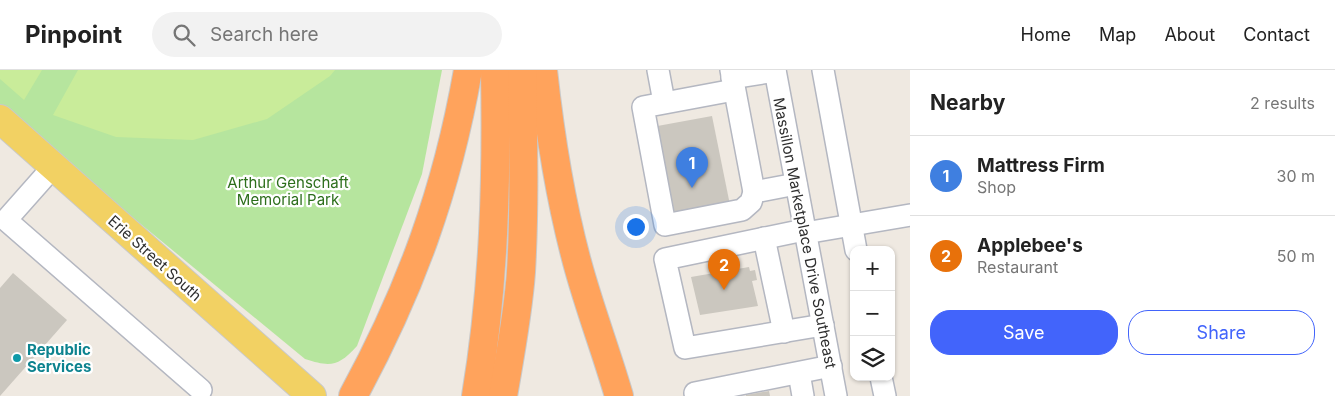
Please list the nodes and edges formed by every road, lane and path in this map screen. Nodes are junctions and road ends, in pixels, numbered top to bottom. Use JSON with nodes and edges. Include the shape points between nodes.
{"nodes":[{"id":1,"x":468,"y":70,"type":"edge"},
{"id":2,"x":495,"y":70,"type":"edge"},
{"id":3,"x":522,"y":70,"type":"edge"},
{"id":4,"x":543,"y":70,"type":"edge"},
{"id":5,"x":658,"y":70,"type":"edge"},
{"id":6,"x":775,"y":70,"type":"edge"},
{"id":7,"x":823,"y":70,"type":"edge"},
{"id":8,"x":732,"y":79,"type":"edge"},
{"id":9,"x":664,"y":102,"type":"junction"},
{"id":10,"x":0,"y":119,"type":"edge"},
{"id":11,"x":53,"y":167,"type":"junction"},
{"id":12,"x":796,"y":184,"type":"junction"},
{"id":13,"x":754,"y":192,"type":"junction"},
{"id":14,"x":910,"y":215,"type":"edge"},
{"id":15,"x":3,"y":223,"type":"edge"},
{"id":16,"x":851,"y":225,"type":"junction"},
{"id":17,"x":805,"y":232,"type":"junction"},
{"id":18,"x":764,"y":238,"type":"junction"},
{"id":19,"x":855,"y":246,"type":"edge"},
{"id":20,"x":823,"y":325,"type":"junction"},
{"id":21,"x":784,"y":332,"type":"junction"},
{"id":22,"x":831,"y":366,"type":"junction"},
{"id":23,"x":799,"y":373,"type":"junction"},
{"id":24,"x":882,"y":381,"type":"edge"},
{"id":25,"x":201,"y":390,"type":"dead end"},
{"id":26,"x":312,"y":396,"type":"edge"},
{"id":27,"x":353,"y":396,"type":"edge"},
{"id":28,"x":476,"y":396,"type":"edge"},
{"id":29,"x":503,"y":396,"type":"edge"},
{"id":30,"x":619,"y":396,"type":"edge"},
{"id":31,"x":696,"y":396,"type":"edge"},
{"id":32,"x":803,"y":396,"type":"edge"},
{"id":33,"x":836,"y":396,"type":"edge"},
{"id":34,"x":885,"y":396,"type":"edge"}],
"edges":[{"from":1,"to":27,"type":"highway","via":[[442,185],[423,244],[389,327]]},
{"from":2,"to":28,"type":"highway","via":[[493,257]]},
{"from":3,"to":29,"type":"highway","via":[[524,149],[520,273]]},
{"from":4,"to":30,"type":"highway","via":[[566,218],[589,306]]},
{"from":5,"to":9,"type":"street"},
{"from":6,"to":8,"type":"street"},
{"from":6,"to":12,"type":"street","name":"Massillon Marketplace Drive Southeast"},
{"from":7,"to":16,"type":"street"},
{"from":8,"to":9,"type":"street"},
{"from":8,"to":13,"type":"street"},
{"from":9,"to":13,"type":"street","via":[[643,107],[664,225],[742,210],[751,202]]},
{"from":10,"to":11,"type":"main road","name":"Erie Street South"},
{"from":11,"to":15,"type":"street"},
{"from":11,"to":26,"type":"main road","name":"Erie Street South"},
{"from":12,"to":13,"type":"street"},
{"from":12,"to":17,"type":"street","name":"Massillon Marketplace Drive Southeast"},
{"from":14,"to":16,"type":"street"},
{"from":15,"to":25,"type":"street"},
{"from":16,"to":17,"type":"street"},
{"from":16,"to":19,"type":"street"},
{"from":17,"to":18,"type":"street"},
{"from":17,"to":20,"type":"street","name":"Massillon Marketplace Drive Southeast"},
{"from":18,"to":21,"type":"street"},
{"from":18,"to":21,"type":"street","via":[[665,259],[685,348]]},
{"from":20,"to":21,"type":"street"},
{"from":20,"to":22,"type":"street","name":"Massillon Marketplace Drive Southeast"},
{"from":22,"to":23,"type":"street"},
{"from":22,"to":33,"type":"street","name":"Massillon Marketplace Drive Southeast"},
{"from":23,"to":31,"type":"street","via":[[695,393]]},
{"from":23,"to":32,"type":"street"},
{"from":24,"to":34,"type":"street"}]}
